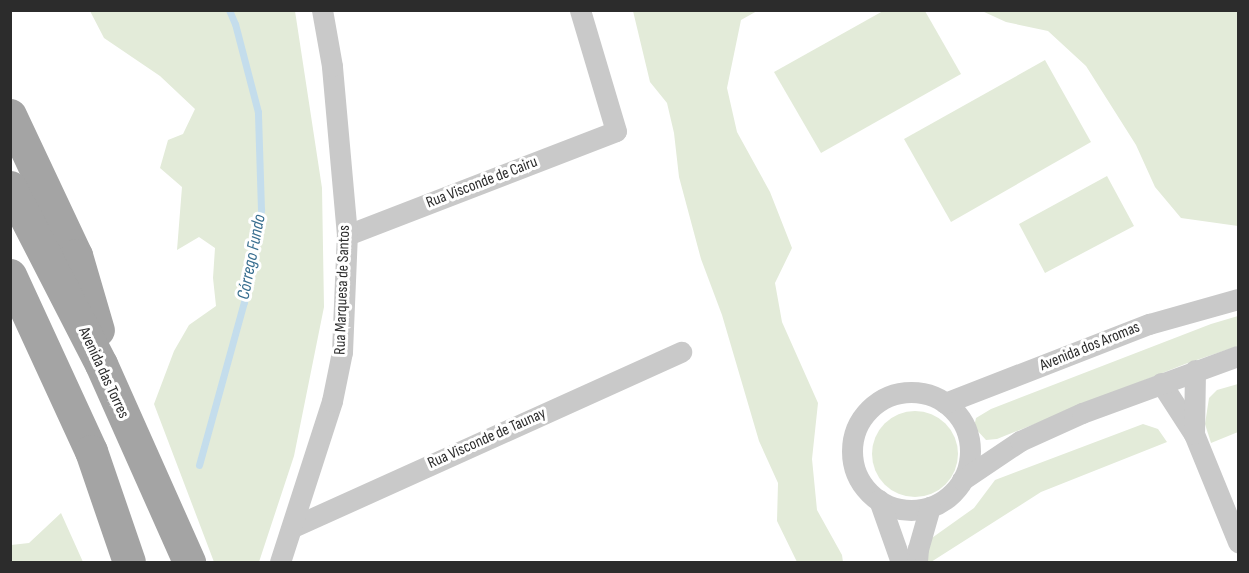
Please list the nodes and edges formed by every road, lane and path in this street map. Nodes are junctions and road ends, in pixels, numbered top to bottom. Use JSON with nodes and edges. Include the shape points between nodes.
{"nodes":[{"id":1,"x":322,"y":10,"type":"edge"},
{"id":2,"x":580,"y":10,"type":"edge"},
{"id":3,"x":10,"y":115,"type":"edge"},
{"id":4,"x":10,"y":187,"type":"edge"},
{"id":5,"x":347,"y":235,"type":"junction"},
{"id":6,"x":10,"y":275,"type":"edge"},
{"id":7,"x":1239,"y":298,"type":"edge"},
{"id":8,"x":10,"y":321,"type":"edge"},
{"id":9,"x":681,"y":352,"type":"dead end"},
{"id":10,"x":1239,"y":356,"type":"edge"},
{"id":11,"x":101,"y":364,"type":"junction"},
{"id":12,"x":1196,"y":370,"type":"junction"},
{"id":13,"x":1161,"y":383,"type":"junction"},
{"id":14,"x":945,"y":403,"type":"junction"},
{"id":15,"x":1194,"y":434,"type":"junction"},
{"id":16,"x":962,"y":480,"type":"junction"},
{"id":17,"x":879,"y":500,"type":"junction"},
{"id":18,"x":930,"y":507,"type":"junction"},
{"id":19,"x":293,"y":527,"type":"junction"},
{"id":20,"x":1239,"y":542,"type":"edge"},
{"id":21,"x":122,"y":562,"type":"edge"},
{"id":22,"x":129,"y":562,"type":"edge"},
{"id":23,"x":189,"y":562,"type":"edge"},
{"id":24,"x":280,"y":562,"type":"edge"},
{"id":25,"x":901,"y":562,"type":"edge"},
{"id":26,"x":917,"y":562,"type":"edge"}],
"edges":[{"from":1,"to":5,"type":"street","name":"Rua Marquesa de Santos","via":[[332,66]]},
{"from":2,"to":5,"type":"street","name":"Rua Visconde de Cairu","via":[[616,131]]},
{"from":3,"to":11,"type":"main road","via":[[76,255],[98,322]]},
{"from":4,"to":11,"type":"main road","name":"Avenida das Torres"},
{"from":5,"to":19,"type":"street","name":"Rua Marquesa de Santos","via":[[342,352],[332,401]]},
{"from":6,"to":22,"type":"main road","via":[[91,451]]},
{"from":7,"to":14,"type":"street","name":"Avenida dos Aromas","via":[[1149,324]]},
{"from":8,"to":21,"type":"main road"},
{"from":9,"to":19,"type":"street","name":"Rua Visconde de Taunay"},
{"from":10,"to":12,"type":"street"},
{"from":11,"to":23,"type":"main road","name":"Avenida das Torres"},
{"from":12,"to":13,"type":"street"},
{"from":12,"to":15,"type":"street"},
{"from":13,"to":15,"type":"street"},
{"from":13,"to":16,"type":"street","via":[[1020,441]]},
{"from":14,"to":16,"type":"street","via":[[962,421],[968,437],[970,454]]},
{"from":14,"to":17,"type":"street","via":[[919,392],[902,392],[870,408],[859,422],[852,456],[866,488]]},
{"from":15,"to":20,"type":"street"},
{"from":16,"to":18,"type":"street","via":[[945,499]]},
{"from":17,"to":18,"type":"street","via":[[912,510]]},
{"from":17,"to":25,"type":"street"},
{"from":18,"to":26,"type":"street"},
{"from":19,"to":24,"type":"street","name":"Rua Marquesa de Santos"}]}
